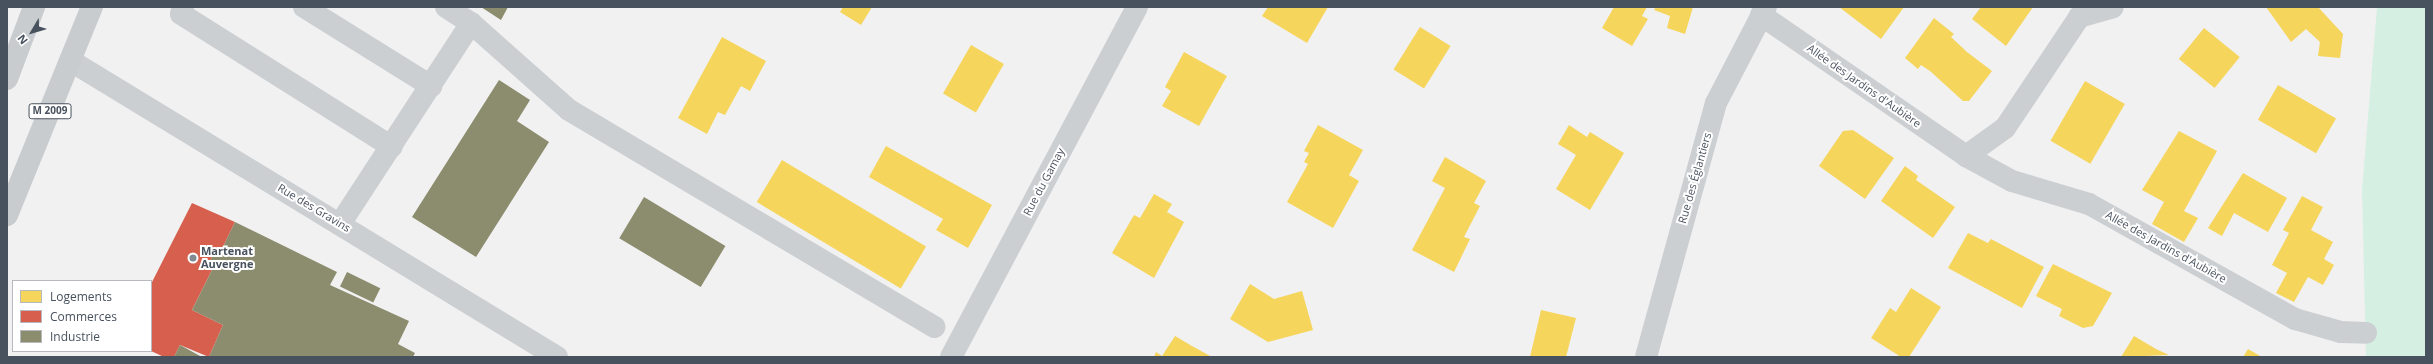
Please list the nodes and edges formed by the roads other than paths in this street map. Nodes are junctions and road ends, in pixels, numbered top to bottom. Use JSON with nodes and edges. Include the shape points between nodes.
{"nodes":[{"id":1,"x":34,"y":7,"type":"edge"},
{"id":2,"x":92,"y":7,"type":"edge"},
{"id":3,"x":183,"y":7,"type":"edge"},
{"id":4,"x":304,"y":7,"type":"edge"},
{"id":5,"x":446,"y":7,"type":"edge"},
{"id":6,"x":1137,"y":7,"type":"edge"},
{"id":7,"x":2113,"y":7,"type":"edge"},
{"id":8,"x":1763,"y":11,"type":"edge"},
{"id":9,"x":2083,"y":12,"type":"edge"},
{"id":10,"x":471,"y":23,"type":"junction"},
{"id":11,"x":71,"y":61,"type":"junction"},
{"id":12,"x":7,"y":79,"type":"edge"},
{"id":13,"x":431,"y":86,"type":"junction"},
{"id":14,"x":392,"y":147,"type":"junction"},
{"id":15,"x":1966,"y":156,"type":"junction"},
{"id":16,"x":7,"y":215,"type":"edge"},
{"id":17,"x":340,"y":224,"type":"junction"},
{"id":18,"x":935,"y":327,"type":"dead end"},
{"id":19,"x":2366,"y":333,"type":"dead end"},
{"id":20,"x":557,"y":357,"type":"edge"},
{"id":21,"x":951,"y":357,"type":"edge"},
{"id":22,"x":1646,"y":357,"type":"edge"}],
"edges":[{"from":1,"to":12,"type":"main road"},
{"from":2,"to":11,"type":"main road","number":"M 2009"},
{"from":3,"to":14,"type":"street","via":[[181,14]]},
{"from":4,"to":13,"type":"street"},
{"from":5,"to":10,"type":"street"},
{"from":6,"to":21,"type":"street","name":"Rue du Gamay"},
{"from":7,"to":9,"type":"street"},
{"from":8,"to":15,"type":"street","name":"Allée des Jardins d'Aubière"},
{"from":8,"to":22,"type":"street","name":"Rue des Églantiers","via":[[1716,103]]},
{"from":9,"to":15,"type":"street","via":[[2005,128]]},
{"from":10,"to":13,"type":"street"},
{"from":10,"to":18,"type":"street","via":[[569,110]]},
{"from":11,"to":16,"type":"main road","number":"M 2009"},
{"from":11,"to":17,"type":"street","name":"Rue des Gravins"},
{"from":13,"to":14,"type":"street"},
{"from":14,"to":17,"type":"street"},
{"from":15,"to":19,"type":"street","name":"Allée des Jardins d'Aubière","via":[[2012,181],[2089,204],[2295,319],[2341,332]]},
{"from":17,"to":20,"type":"street","name":"Rue des Gravins"}]}
